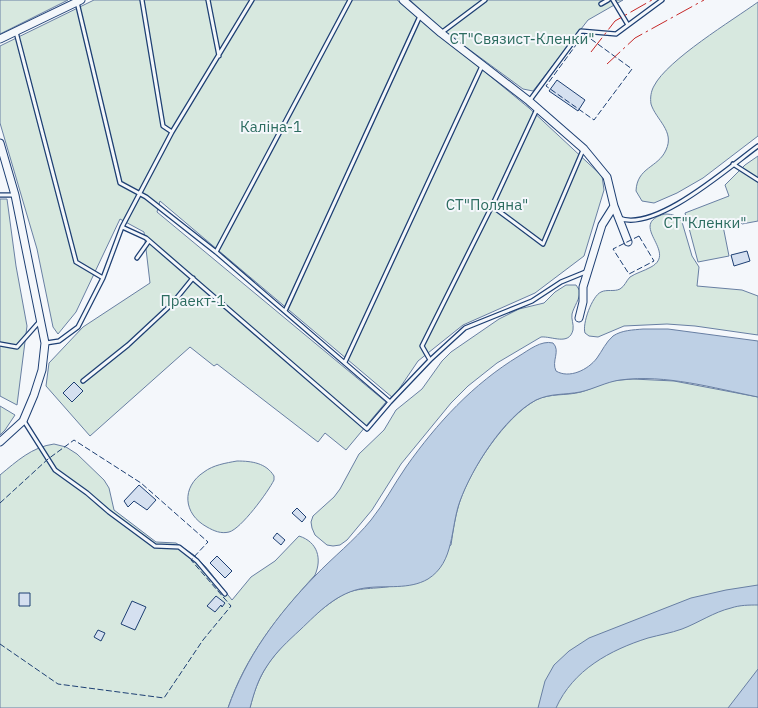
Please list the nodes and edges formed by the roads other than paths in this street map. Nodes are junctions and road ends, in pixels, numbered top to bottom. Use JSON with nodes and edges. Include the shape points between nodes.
{"nodes":[{"id":1,"x":142,"y":0,"type":"edge"},
{"id":2,"x":208,"y":0,"type":"edge"},
{"id":3,"x":252,"y":0,"type":"edge"},
{"id":4,"x":350,"y":0,"type":"edge"},
{"id":5,"x":403,"y":0,"type":"edge"},
{"id":6,"x":485,"y":0,"type":"edge"},
{"id":7,"x":608,"y":0,"type":"edge"},
{"id":8,"x":614,"y":0,"type":"edge"},
{"id":9,"x":662,"y":0,"type":"edge"},
{"id":10,"x":79,"y":1,"type":"edge"},
{"id":11,"x":601,"y":4,"type":"dead end"},
{"id":12,"x":421,"y":15,"type":"junction"},
{"id":13,"x":628,"y":25,"type":"junction"},
{"id":14,"x":16,"y":31,"type":"junction"},
{"id":15,"x":442,"y":33,"type":"junction"},
{"id":16,"x":0,"y":39,"type":"edge"},
{"id":17,"x":219,"y":56,"type":"junction"},
{"id":18,"x":483,"y":64,"type":"junction"},
{"id":19,"x":530,"y":101,"type":"junction"},
{"id":20,"x":538,"y":109,"type":"junction"},
{"id":21,"x":172,"y":132,"type":"junction"},
{"id":22,"x":0,"y":143,"type":"edge"},
{"id":23,"x":758,"y":146,"type":"edge"},
{"id":24,"x":584,"y":149,"type":"junction"},
{"id":25,"x":733,"y":164,"type":"junction"},
{"id":26,"x":758,"y":180,"type":"edge"},
{"id":27,"x":0,"y":195,"type":"edge"},
{"id":28,"x":15,"y":195,"type":"junction"},
{"id":29,"x":140,"y":195,"type":"junction"},
{"id":30,"x":492,"y":206,"type":"junction"},
{"id":31,"x":614,"y":206,"type":"junction"},
{"id":32,"x":618,"y":218,"type":"junction"},
{"id":33,"x":122,"y":227,"type":"junction"},
{"id":34,"x":149,"y":241,"type":"junction"},
{"id":35,"x":628,"y":242,"type":"dead end"},
{"id":36,"x":216,"y":252,"type":"junction"},
{"id":37,"x":138,"y":258,"type":"dead end"},
{"id":38,"x":588,"y":270,"type":"junction"},
{"id":39,"x":103,"y":278,"type":"junction"},
{"id":40,"x":193,"y":278,"type":"junction"},
{"id":41,"x":285,"y":311,"type":"junction"},
{"id":42,"x":579,"y":318,"type":"dead end"},
{"id":43,"x":40,"y":320,"type":"junction"},
{"id":44,"x":45,"y":343,"type":"junction"},
{"id":45,"x":0,"y":344,"type":"edge"},
{"id":46,"x":430,"y":360,"type":"junction"},
{"id":47,"x":345,"y":362,"type":"junction"},
{"id":48,"x":82,"y":381,"type":"dead end"},
{"id":49,"x":390,"y":402,"type":"junction"},
{"id":50,"x":23,"y":421,"type":"junction"},
{"id":51,"x":0,"y":442,"type":"edge"},
{"id":52,"x":225,"y":594,"type":"dead end"}],
"edges":[{"from":1,"to":21,"type":"lane","via":[[163,126]]},
{"from":2,"to":17,"type":"lane"},
{"from":3,"to":17,"type":"lane"},
{"from":4,"to":36,"type":"lane"},
{"from":5,"to":12,"type":"street"},
{"from":6,"to":15,"type":"lane"},
{"from":7,"to":11,"type":"lane"},
{"from":8,"to":13,"type":"lane"},
{"from":9,"to":13,"type":"lane"},
{"from":10,"to":14,"type":"street"},
{"from":10,"to":29,"type":"lane","via":[[120,183]]},
{"from":12,"to":15,"type":"street"},
{"from":12,"to":41,"type":"lane"},
{"from":13,"to":19,"type":"lane","via":[[616,34],[581,31]]},
{"from":14,"to":16,"type":"street"},
{"from":14,"to":39,"type":"lane","via":[[76,262]]},
{"from":15,"to":18,"type":"street"},
{"from":17,"to":21,"type":"lane"},
{"from":18,"to":19,"type":"street"},
{"from":18,"to":47,"type":"lane"},
{"from":19,"to":20,"type":"street"},
{"from":20,"to":24,"type":"street"},
{"from":20,"to":30,"type":"lane"},
{"from":21,"to":29,"type":"lane"},
{"from":22,"to":28,"type":"street"},
{"from":23,"to":25,"type":"lane"},
{"from":24,"to":30,"type":"lane","via":[[543,244]]},
{"from":24,"to":31,"type":"street","via":[[607,178]]},
{"from":25,"to":26,"type":"lane"},
{"from":25,"to":32,"type":"lane","via":[[673,208],[632,222]]},
{"from":27,"to":28,"type":"lane"},
{"from":28,"to":43,"type":"street"},
{"from":29,"to":33,"type":"lane"},
{"from":29,"to":36,"type":"lane"},
{"from":30,"to":46,"type":"lane","via":[[422,346]]},
{"from":31,"to":32,"type":"street"},
{"from":31,"to":38,"type":"street","via":[[602,225]]},
{"from":32,"to":35,"type":"street"},
{"from":33,"to":34,"type":"lane"},
{"from":33,"to":39,"type":"lane"},
{"from":34,"to":37,"type":"lane"},
{"from":34,"to":40,"type":"lane"},
{"from":36,"to":41,"type":"lane"},
{"from":38,"to":42,"type":"street"},
{"from":38,"to":46,"type":"lane","via":[[561,282],[532,301],[465,328]]},
{"from":39,"to":44,"type":"lane","via":[[78,326],[59,341]]},
{"from":40,"to":48,"type":"lane","via":[[171,305],[128,345]]},
{"from":40,"to":49,"type":"lane","via":[[367,429]]},
{"from":41,"to":47,"type":"lane"},
{"from":43,"to":44,"type":"street"},
{"from":43,"to":45,"type":"lane","via":[[17,347]]},
{"from":44,"to":50,"type":"street","via":[[42,370]]},
{"from":46,"to":49,"type":"lane"},
{"from":47,"to":49,"type":"lane"},
{"from":50,"to":51,"type":"street"},
{"from":50,"to":52,"type":"lane","via":[[54,470],[155,546],[179,547],[197,561]]}]}
